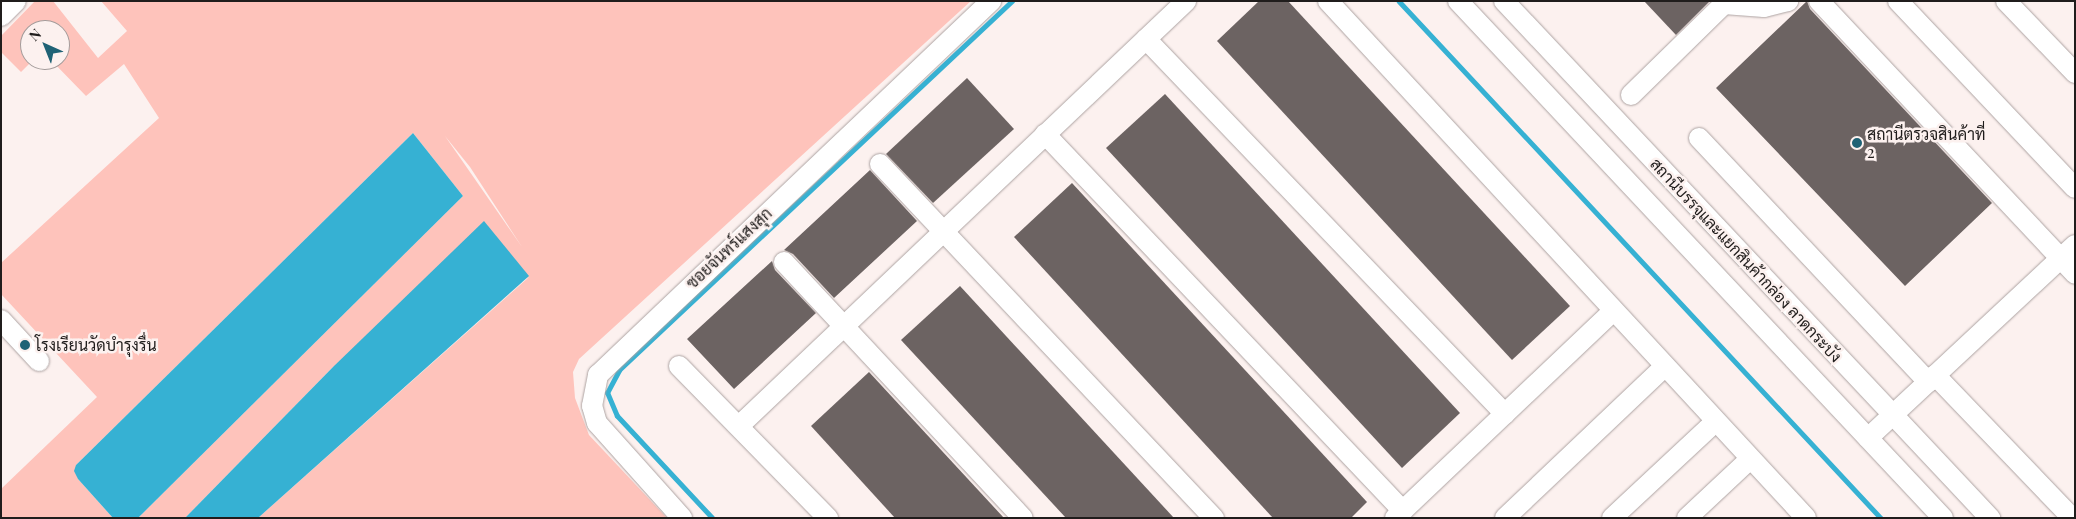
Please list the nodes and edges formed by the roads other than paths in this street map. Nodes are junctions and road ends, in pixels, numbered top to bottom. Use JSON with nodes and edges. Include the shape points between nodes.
{"nodes":[{"id":1,"x":16,"y":1,"type":"edge"},
{"id":2,"x":991,"y":1,"type":"edge"},
{"id":3,"x":1186,"y":1,"type":"edge"},
{"id":4,"x":1328,"y":1,"type":"edge"},
{"id":5,"x":1458,"y":1,"type":"edge"},
{"id":6,"x":1504,"y":1,"type":"edge"},
{"id":7,"x":1788,"y":1,"type":"edge"},
{"id":8,"x":1819,"y":1,"type":"edge"},
{"id":9,"x":1898,"y":1,"type":"edge"},
{"id":10,"x":2006,"y":1,"type":"edge"},
{"id":11,"x":1,"y":16,"type":"edge"},
{"id":12,"x":1146,"y":39,"type":"junction"},
{"id":13,"x":2075,"y":74,"type":"edge"},
{"id":14,"x":1631,"y":95,"type":"dead end"},
{"id":15,"x":1045,"y":134,"type":"junction"},
{"id":16,"x":1699,"y":138,"type":"dead end"},
{"id":17,"x":880,"y":164,"type":"dead end"},
{"id":18,"x":2075,"y":188,"type":"edge"},
{"id":19,"x":943,"y":230,"type":"junction"},
{"id":20,"x":2075,"y":245,"type":"edge"},
{"id":21,"x":2060,"y":259,"type":"junction"},
{"id":22,"x":784,"y":262,"type":"dead end"},
{"id":23,"x":2075,"y":274,"type":"edge"},
{"id":24,"x":1612,"y":312,"type":"junction"},
{"id":25,"x":1,"y":320,"type":"edge"},
{"id":26,"x":844,"y":324,"type":"junction"},
{"id":27,"x":38,"y":361,"type":"dead end"},
{"id":28,"x":679,"y":366,"type":"dead end"},
{"id":29,"x":1664,"y":367,"type":"junction"},
{"id":30,"x":1931,"y":379,"type":"junction"},
{"id":31,"x":1505,"y":414,"type":"junction"},
{"id":32,"x":1892,"y":415,"type":"junction"},
{"id":33,"x":1715,"y":422,"type":"junction"},
{"id":34,"x":739,"y":426,"type":"junction"},
{"id":35,"x":1868,"y":438,"type":"junction"},
{"id":36,"x":1750,"y":459,"type":"junction"},
{"id":37,"x":1399,"y":514,"type":"edge"},
{"id":38,"x":682,"y":518,"type":"edge"},
{"id":39,"x":828,"y":518,"type":"edge"},
{"id":40,"x":1023,"y":518,"type":"edge"},
{"id":41,"x":1214,"y":518,"type":"edge"},
{"id":42,"x":1505,"y":518,"type":"edge"},
{"id":43,"x":1612,"y":518,"type":"edge"},
{"id":44,"x":1687,"y":518,"type":"edge"},
{"id":45,"x":1806,"y":518,"type":"edge"},
{"id":46,"x":1943,"y":518,"type":"edge"},
{"id":47,"x":1990,"y":518,"type":"edge"},
{"id":48,"x":2072,"y":518,"type":"edge"}],
"edges":[{"from":1,"to":11,"type":"street"},
{"from":2,"to":38,"type":"street","name":"ซอยจันทร์แสงสุก","via":[[598,374],[592,406],[597,423]]},
{"from":3,"to":12,"type":"street"},
{"from":4,"to":24,"type":"street"},
{"from":5,"to":35,"type":"street","name":"สถานีบรรจุและแยกสินค้ากล่อง ลาดกระบัง"},
{"from":6,"to":32,"type":"street","name":"สถานีบรรจุและแยกสินค้ากล่อง ลาดกระบัง"},
{"from":7,"to":14,"type":"street","via":[[1764,7],[1724,4]]},
{"from":8,"to":21,"type":"street"},
{"from":9,"to":18,"type":"street"},
{"from":10,"to":13,"type":"street"},
{"from":12,"to":15,"type":"street"},
{"from":12,"to":31,"type":"street"},
{"from":15,"to":19,"type":"street"},
{"from":15,"to":37,"type":"street"},
{"from":16,"to":30,"type":"street"},
{"from":17,"to":19,"type":"street"},
{"from":19,"to":26,"type":"street"},
{"from":19,"to":41,"type":"street"},
{"from":20,"to":21,"type":"street"},
{"from":21,"to":23,"type":"street"},
{"from":21,"to":30,"type":"street"},
{"from":22,"to":26,"type":"street"},
{"from":24,"to":29,"type":"street"},
{"from":24,"to":31,"type":"street"},
{"from":25,"to":27,"type":"street"},
{"from":26,"to":34,"type":"street"},
{"from":26,"to":40,"type":"street"},
{"from":28,"to":34,"type":"street"},
{"from":29,"to":33,"type":"street"},
{"from":29,"to":42,"type":"street"},
{"from":30,"to":32,"type":"street"},
{"from":30,"to":48,"type":"street"},
{"from":31,"to":37,"type":"street"},
{"from":32,"to":35,"type":"street"},
{"from":32,"to":47,"type":"street","name":"สถานีบรรจุและแยกสินค้ากล่อง ลาดกระบัง"},
{"from":33,"to":36,"type":"street"},
{"from":33,"to":43,"type":"street"},
{"from":34,"to":39,"type":"street"},
{"from":35,"to":46,"type":"street","name":"สถานีบรรจุและแยกสินค้ากล่อง ลาดกระบัง"},
{"from":36,"to":44,"type":"street"},
{"from":36,"to":45,"type":"street"}]}
